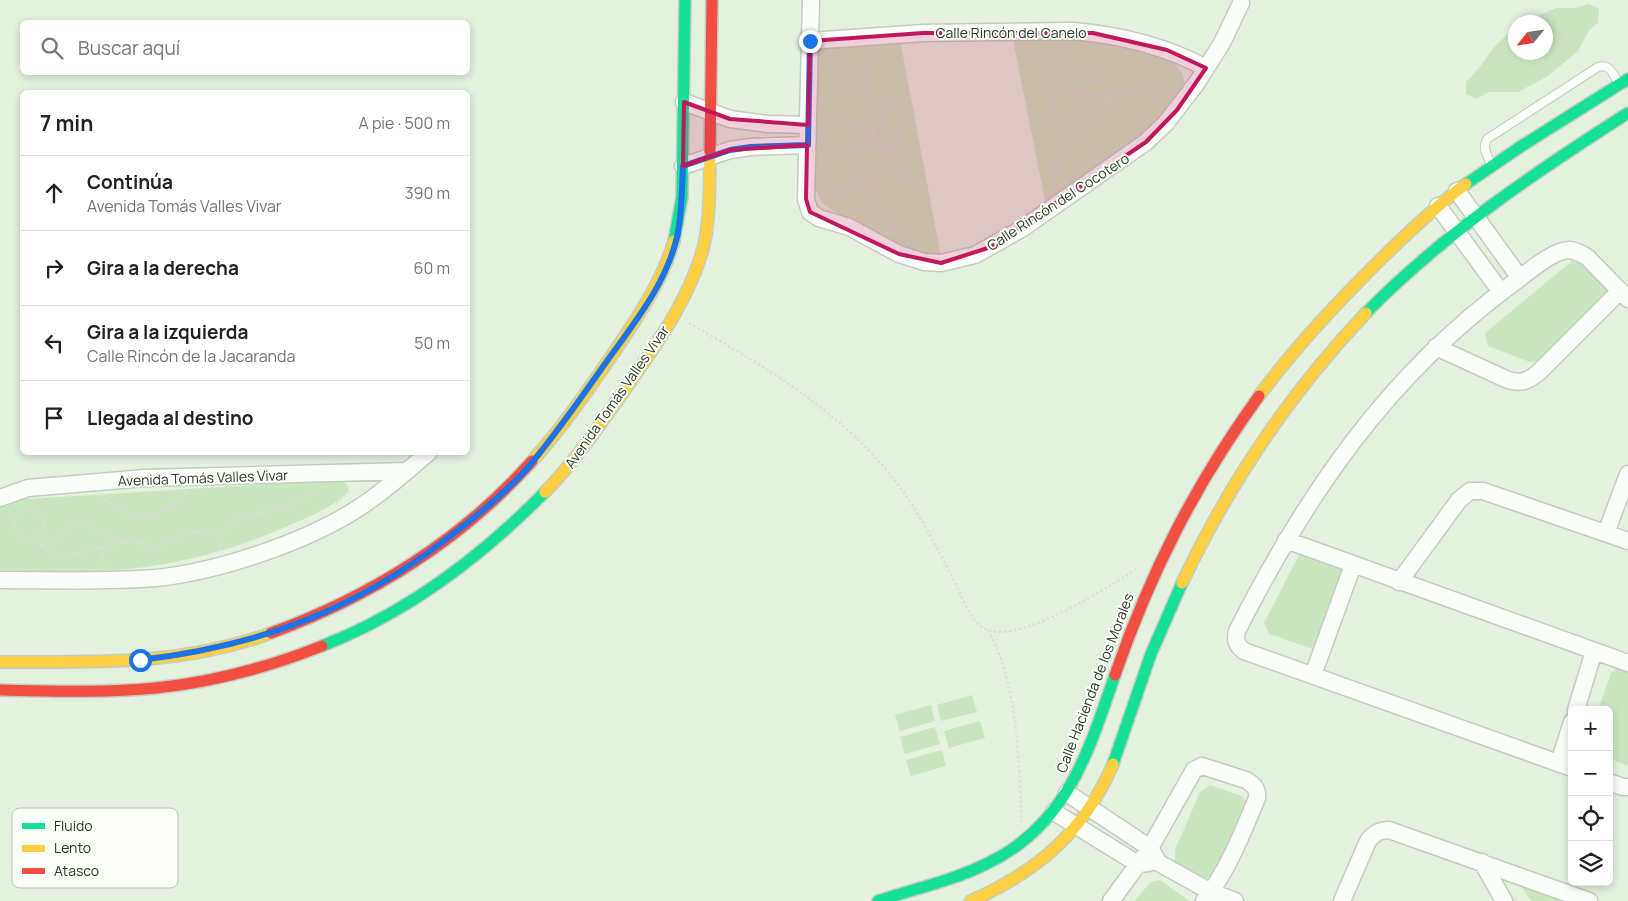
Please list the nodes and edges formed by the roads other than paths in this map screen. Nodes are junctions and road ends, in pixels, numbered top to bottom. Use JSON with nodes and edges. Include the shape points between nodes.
{"nodes":[{"id":1,"x":684,"y":0,"type":"edge"},
{"id":2,"x":712,"y":0,"type":"edge"},
{"id":3,"x":811,"y":0,"type":"edge"},
{"id":4,"x":1241,"y":3,"type":"dead end"},
{"id":5,"x":810,"y":41,"type":"junction"},
{"id":6,"x":1206,"y":68,"type":"junction"},
{"id":7,"x":1624,"y":81,"type":"edge"},
{"id":8,"x":684,"y":102,"type":"junction"},
{"id":9,"x":711,"y":113,"type":"junction"},
{"id":10,"x":1628,"y":113,"type":"edge"},
{"id":11,"x":749,"y":122,"type":"junction"},
{"id":12,"x":808,"y":125,"type":"junction"},
{"id":13,"x":751,"y":147,"type":"junction"},
{"id":14,"x":811,"y":152,"type":"junction"},
{"id":15,"x":710,"y":156,"type":"junction"},
{"id":16,"x":683,"y":166,"type":"junction"},
{"id":17,"x":1492,"y":166,"type":"junction"},
{"id":18,"x":1457,"y":191,"type":"junction"},
{"id":19,"x":1438,"y":206,"type":"junction"},
{"id":20,"x":1476,"y":217,"type":"junction"},
{"id":21,"x":1457,"y":231,"type":"junction"},
{"id":22,"x":1520,"y":278,"type":"junction"},
{"id":23,"x":1501,"y":292,"type":"junction"},
{"id":24,"x":1624,"y":295,"type":"edge"},
{"id":25,"x":1436,"y":347,"type":"junction"},
{"id":26,"x":426,"y":455,"type":"edge"},
{"id":27,"x":407,"y":471,"type":"junction"},
{"id":28,"x":1628,"y":474,"type":"edge"},
{"id":29,"x":0,"y":498,"type":"edge"},
{"id":30,"x":1606,"y":533,"type":"junction"},
{"id":31,"x":1286,"y":540,"type":"junction"},
{"id":32,"x":1628,"y":541,"type":"edge"},
{"id":33,"x":1353,"y":565,"type":"junction"},
{"id":34,"x":0,"y":580,"type":"edge"},
{"id":35,"x":1399,"y":582,"type":"junction"},
{"id":36,"x":1152,"y":616,"type":"junction"},
{"id":37,"x":1594,"y":651,"type":"junction"},
{"id":38,"x":0,"y":662,"type":"edge"},
{"id":39,"x":1628,"y":663,"type":"edge"},
{"id":40,"x":1314,"y":675,"type":"junction"},
{"id":41,"x":0,"y":690,"type":"edge"},
{"id":42,"x":1577,"y":706,"type":"edge"},
{"id":43,"x":1568,"y":747,"type":"edge"},
{"id":44,"x":1565,"y":766,"type":"edge"},
{"id":45,"x":1613,"y":783,"type":"edge"},
{"id":46,"x":1628,"y":787,"type":"edge"},
{"id":47,"x":1067,"y":793,"type":"junction"},
{"id":48,"x":1089,"y":808,"type":"junction"},
{"id":49,"x":1054,"y":812,"type":"junction"},
{"id":50,"x":1076,"y":826,"type":"junction"},
{"id":51,"x":1150,"y":848,"type":"junction"},
{"id":52,"x":1482,"y":862,"type":"junction"},
{"id":53,"x":1159,"y":863,"type":"junction"},
{"id":54,"x":1138,"y":864,"type":"junction"},
{"id":55,"x":1208,"y":896,"type":"edge"},
{"id":56,"x":878,"y":901,"type":"edge"},
{"id":57,"x":971,"y":901,"type":"edge"},
{"id":58,"x":1111,"y":901,"type":"edge"},
{"id":59,"x":1235,"y":901,"type":"edge"},
{"id":60,"x":1342,"y":901,"type":"edge"},
{"id":61,"x":1504,"y":901,"type":"edge"},
{"id":62,"x":1589,"y":901,"type":"edge"}],
"edges":[{"from":1,"to":8,"type":"main road","name":"Avenida Tomás Valles Vivar"},
{"from":2,"to":9,"type":"main road","name":"Avenida Tomás Valles Vivar"},
{"from":3,"to":5,"type":"street"},
{"from":4,"to":6,"type":"street","name":"Calle Rincón del Cocotero"},
{"from":5,"to":6,"type":"street","name":"Calle Rincón del Canelo","via":[[923,33],[1073,31],[1144,43],[1188,58]]},
{"from":5,"to":12,"type":"street"},
{"from":6,"to":14,"type":"street","name":"Calle Rincón del Cocotero","via":[[1177,110],[1146,142],[1023,228],[975,255],[941,264],[899,254],[849,228],[819,218],[816,207],[806,199]]},
{"from":7,"to":17,"type":"main road","name":"Calle Hacienda de los Morales"},
{"from":7,"to":17,"type":"lane","via":[[1608,67],[1598,67],[1487,139],[1484,148]]},
{"from":8,"to":9,"type":"street"},
{"from":8,"to":16,"type":"main road","name":"Avenida Tomás Valles Vivar"},
{"from":9,"to":11,"type":"street"},
{"from":9,"to":15,"type":"main road","name":"Avenida Tomás Valles Vivar"},
{"from":10,"to":20,"type":"main road","name":"Calle Hacienda de los Morales"},
{"from":11,"to":12,"type":"street"},
{"from":11,"to":13,"type":"street"},
{"from":12,"to":14,"type":"street"},
{"from":13,"to":14,"type":"street"},
{"from":13,"to":15,"type":"street"},
{"from":15,"to":16,"type":"street"},
{"from":15,"to":41,"type":"main road","name":"Avenida Tomás Valles Vivar","via":[[708,225],[694,275],[675,315],[594,434],[557,481],[497,540],[470,561],[381,620],[331,644],[238,674],[128,691]]},
{"from":16,"to":38,"type":"main road","name":"Avenida Tomás Valles Vivar","via":[[676,238],[666,269],[648,301],[535,458],[494,501],[432,550],[383,582],[321,615],[241,642],[140,660]]},
{"from":17,"to":18,"type":"main road","name":"Calle Hacienda de los Morales"},
{"from":18,"to":19,"type":"main road","name":"Calle Hacienda de los Morales"},
{"from":18,"to":20,"type":"street"},
{"from":19,"to":21,"type":"street"},
{"from":19,"to":36,"type":"main road","name":"Calle Hacienda de los Morales","via":[[1358,281],[1297,348],[1226,443],[1181,517]]},
{"from":20,"to":21,"type":"main road","name":"Calle Hacienda de los Morales"},
{"from":20,"to":22,"type":"street"},
{"from":21,"to":23,"type":"street"},
{"from":21,"to":36,"type":"main road","name":"Calle Hacienda de los Morales","via":[[1386,294],[1315,371],[1259,446]]},
{"from":22,"to":23,"type":"street"},
{"from":22,"to":24,"type":"street","via":[[1551,257],[1570,250],[1587,257]]},
{"from":23,"to":25,"type":"street"},
{"from":24,"to":25,"type":"street","via":[[1525,382],[1508,380]]},
{"from":25,"to":31,"type":"street","via":[[1405,378],[1341,456]]},
{"from":26,"to":27,"type":"street"},
{"from":27,"to":29,"type":"street","name":"Avenida Tomás Valles Vivar","via":[[145,478],[28,488]]},
{"from":27,"to":34,"type":"street","via":[[356,509],[318,530],[274,548],[200,570],[158,578]]},
{"from":28,"to":30,"type":"street"},
{"from":30,"to":32,"type":"street"},
{"from":30,"to":35,"type":"street","via":[[1483,491],[1470,491],[1458,500]]},
{"from":31,"to":33,"type":"street"},
{"from":31,"to":40,"type":"street","via":[[1237,631],[1236,642],[1244,651]]},
{"from":33,"to":35,"type":"street"},
{"from":33,"to":40,"type":"street"},
{"from":35,"to":37,"type":"street"},
{"from":36,"to":47,"type":"main road","name":"Calle Hacienda de los Morales","via":[[1116,670],[1090,745]]},
{"from":36,"to":48,"type":"main road","name":"Calle Hacienda de los Morales","via":[[1144,672],[1110,771]]},
{"from":37,"to":39,"type":"street"},
{"from":37,"to":42,"type":"street"},
{"from":40,"to":44,"type":"street"},
{"from":43,"to":44,"type":"street"},
{"from":45,"to":46,"type":"street"},
{"from":47,"to":48,"type":"street"},
{"from":47,"to":49,"type":"main road","name":"Calle Hacienda de los Morales"},
{"from":48,"to":50,"type":"main road","name":"Calle Hacienda de los Morales"},
{"from":48,"to":51,"type":"street"},
{"from":49,"to":50,"type":"street"},
{"from":49,"to":56,"type":"main road","name":"Calle Hacienda de los Morales","via":[[1020,845],[1004,855],[965,873]]},
{"from":50,"to":54,"type":"street"},
{"from":50,"to":57,"type":"main road","name":"Calle Hacienda de los Morales","via":[[1020,878]]},
{"from":51,"to":53,"type":"street"},
{"from":51,"to":54,"type":"street"},
{"from":51,"to":55,"type":"street","via":[[1197,768],[1207,767],[1252,784],[1257,798],[1232,854]]},
{"from":52,"to":60,"type":"street","via":[[1383,830],[1368,840]]},
{"from":52,"to":61,"type":"street"},
{"from":52,"to":62,"type":"street"},
{"from":53,"to":54,"type":"street"},
{"from":53,"to":55,"type":"street"},
{"from":54,"to":58,"type":"street"},
{"from":55,"to":59,"type":"street"}]}
